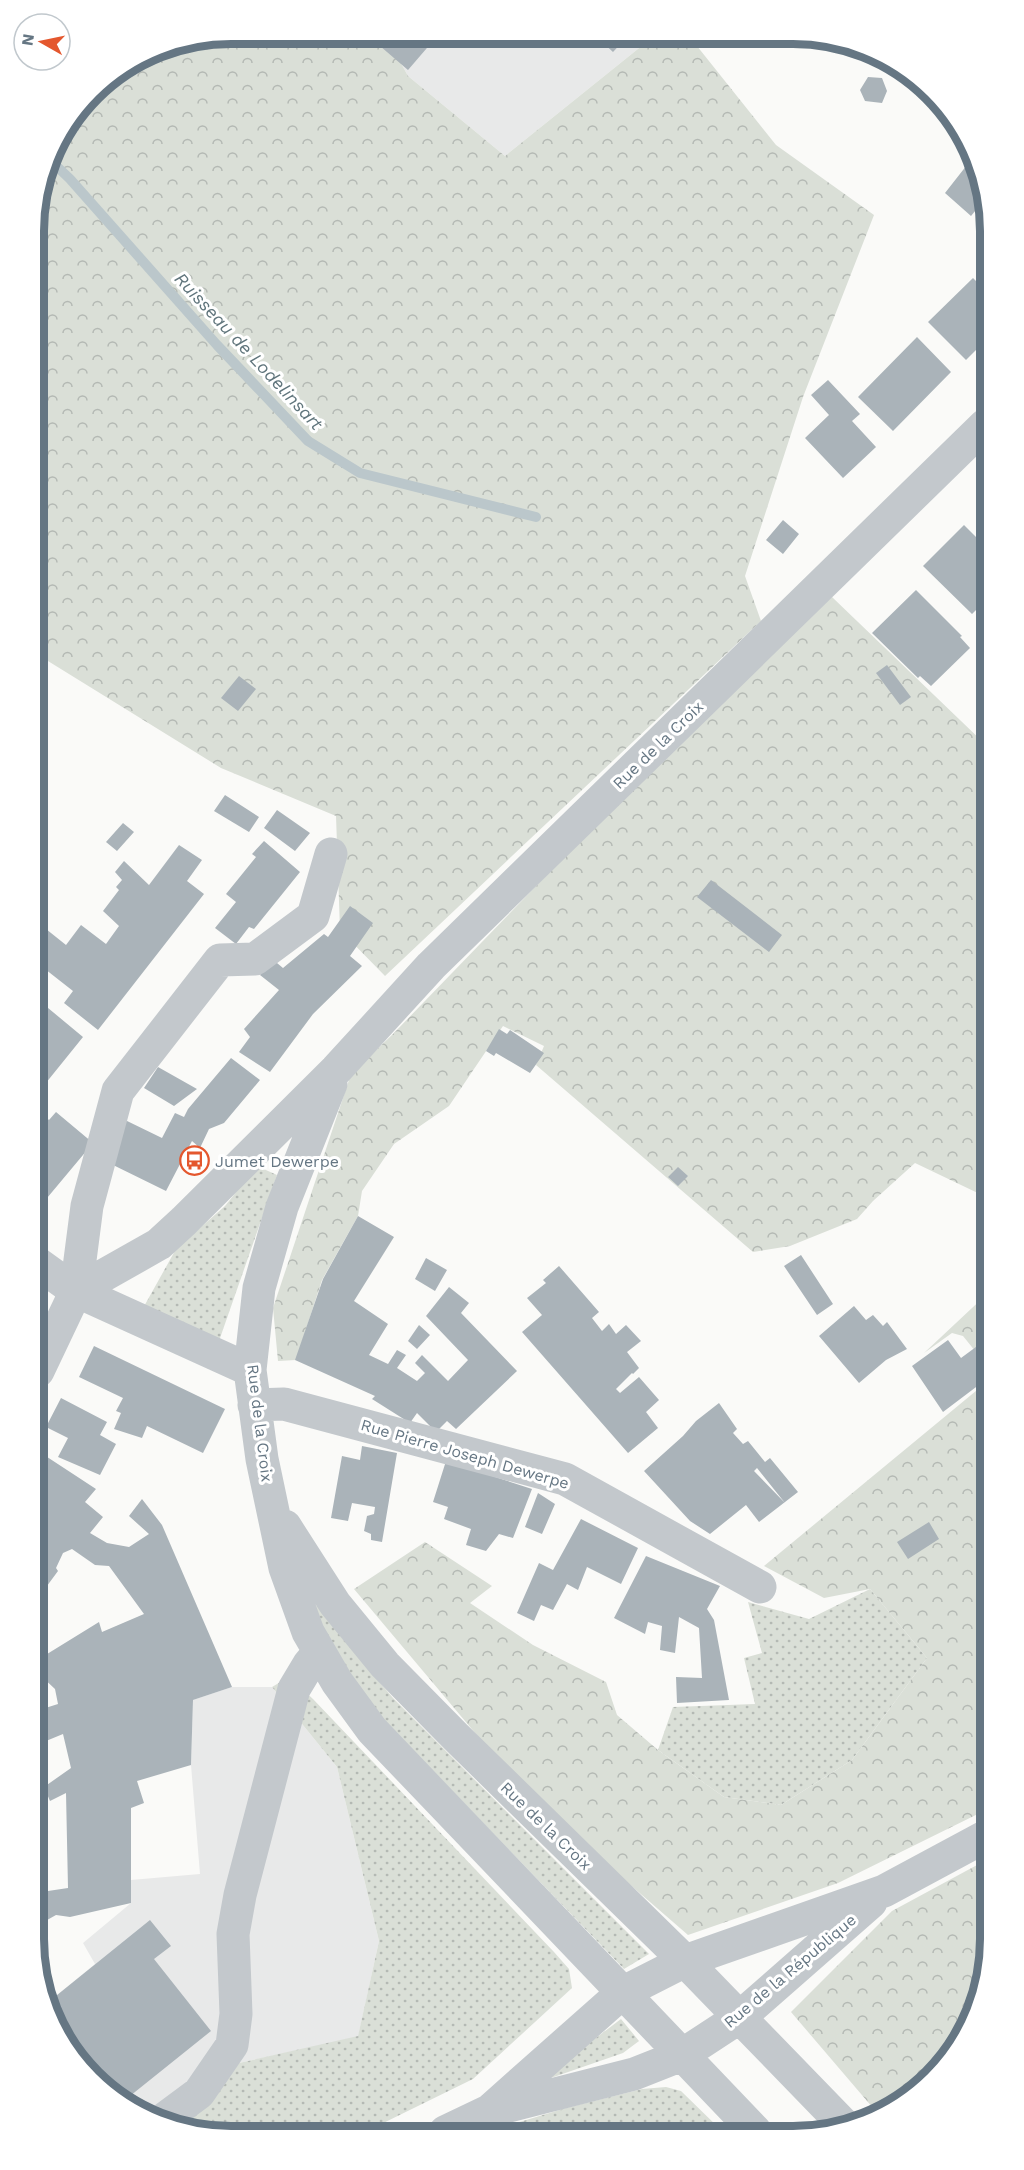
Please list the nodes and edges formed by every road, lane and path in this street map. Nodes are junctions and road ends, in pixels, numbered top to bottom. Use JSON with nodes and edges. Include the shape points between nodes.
{"nodes":[{"id":1,"x":980,"y":430,"type":"edge"},
{"id":2,"x":331,"y":854,"type":"dead end"},
{"id":3,"x":336,"y":1070,"type":"junction"},
{"id":4,"x":44,"y":1268,"type":"edge"},
{"id":5,"x":76,"y":1291,"type":"junction"},
{"id":6,"x":44,"y":1358,"type":"edge"},
{"id":7,"x":250,"y":1370,"type":"junction"},
{"id":8,"x":254,"y":1405,"type":"junction"},
{"id":9,"x":271,"y":1501,"type":"junction"},
{"id":10,"x":760,"y":1587,"type":"dead end"},
{"id":11,"x":319,"y":1652,"type":"junction"},
{"id":12,"x":980,"y":1839,"type":"edge"},
{"id":13,"x":884,"y":1891,"type":"junction"},
{"id":14,"x":685,"y":1961,"type":"junction"},
{"id":15,"x":622,"y":1993,"type":"junction"},
{"id":16,"x":740,"y":2017,"type":"junction"},
{"id":17,"x":682,"y":2055,"type":"junction"},
{"id":18,"x":489,"y":2111,"type":"junction"},
{"id":19,"x":168,"y":2116,"type":"edge"},
{"id":20,"x":841,"y":2120,"type":"edge"},
{"id":21,"x":458,"y":2126,"type":"edge"},
{"id":22,"x":750,"y":2126,"type":"edge"}],
"edges":[{"from":1,"to":3,"type":"street","name":"Rue de la Croix","via":[[431,966]]},
{"from":2,"to":5,"type":"street","via":[[313,916],[255,959],[220,960],[118,1091],[87,1206]]},
{"from":3,"to":5,"type":"street","name":"Rue de la Croix","via":[[159,1244]]},
{"from":3,"to":7,"type":"street","name":"Rue de la Croix","via":[[276,1227],[259,1288]]},
{"from":4,"to":5,"type":"street"},
{"from":5,"to":6,"type":"street"},
{"from":5,"to":7,"type":"street"},
{"from":7,"to":8,"type":"street","name":"Rue de la Croix"},
{"from":8,"to":9,"type":"street","name":"Rue de la Croix"},
{"from":8,"to":10,"type":"street","name":"Rue Pierre Joseph Dewerpe","via":[[284,1404],[565,1479]]},
{"from":9,"to":11,"type":"street","name":"Rue de la Croix","via":[[285,1568]]},
{"from":9,"to":14,"type":"street","name":"Rue de la Croix","via":[[334,1604],[385,1665]]},
{"from":11,"to":15,"type":"street","name":"Rue de la Croix","via":[[372,1730]]},
{"from":11,"to":19,"type":"street","via":[[294,1689],[240,1895],[233,1934],[236,2014],[232,2044],[199,2093]]},
{"from":12,"to":13,"type":"street","name":"Rue de la République"},
{"from":13,"to":14,"type":"street","name":"Rue de la République"},
{"from":13,"to":16,"type":"street","name":"Rue de la République"},
{"from":14,"to":15,"type":"street","name":"Rue de la République"},
{"from":14,"to":16,"type":"street","name":"Rue de la Croix"},
{"from":15,"to":17,"type":"street","name":"Rue de la Croix"},
{"from":15,"to":18,"type":"street","name":"Rue de la République"},
{"from":16,"to":17,"type":"street","name":"Rue de la République"},
{"from":16,"to":20,"type":"street","name":"Rue de la Croix"},
{"from":17,"to":18,"type":"street","name":"Rue de la République","via":[[634,2074]]},
{"from":17,"to":22,"type":"street","name":"Rue de la Croix"},
{"from":18,"to":21,"type":"street","name":"Rue de la République"}]}
